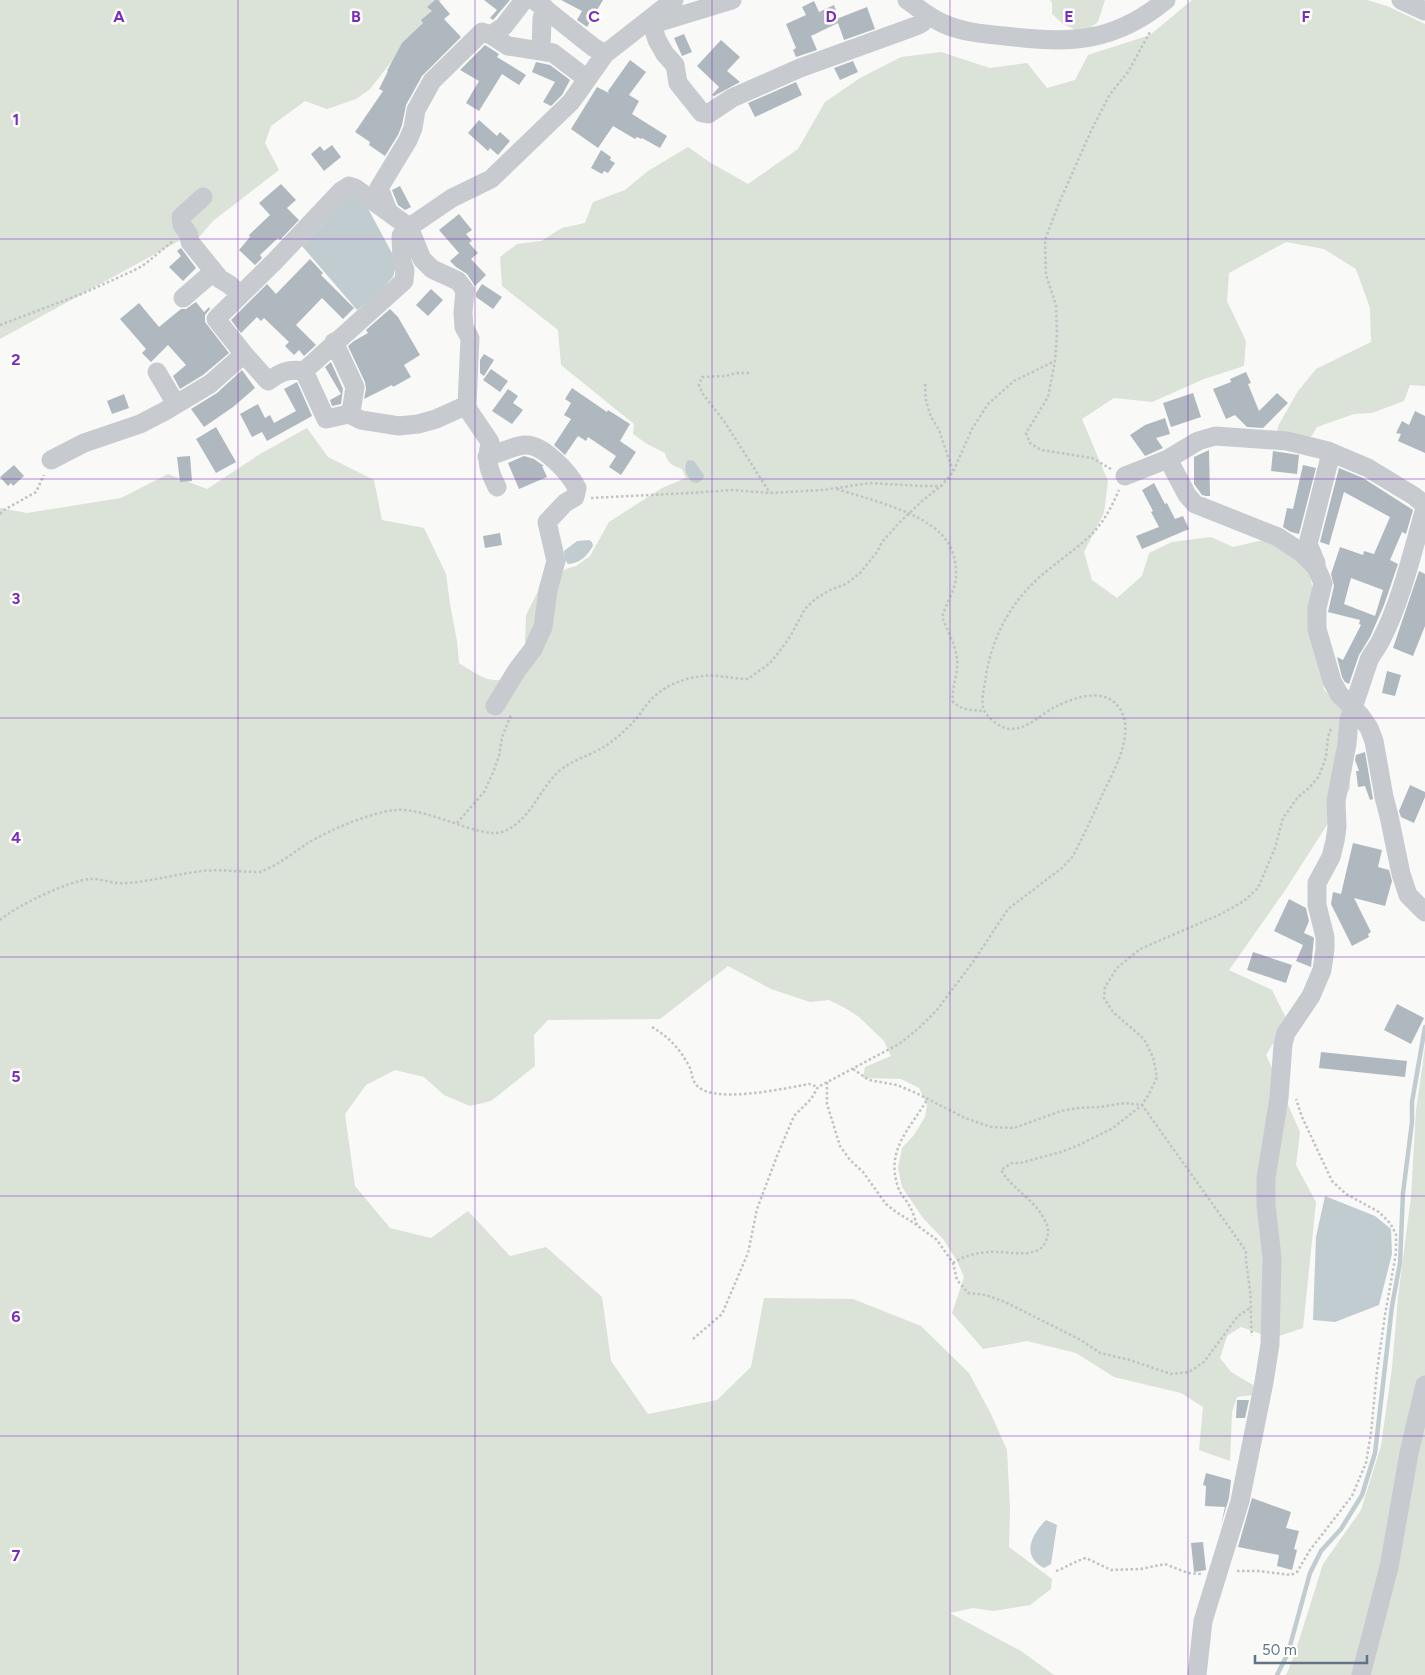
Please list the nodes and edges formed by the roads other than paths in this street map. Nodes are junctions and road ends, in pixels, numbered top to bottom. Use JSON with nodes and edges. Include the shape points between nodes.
{"nodes":[{"id":1,"x":524,"y":0,"type":"edge"},
{"id":2,"x":674,"y":0,"type":"edge"},
{"id":3,"x":732,"y":0,"type":"edge"},
{"id":4,"x":907,"y":0,"type":"edge"},
{"id":5,"x":1401,"y":0,"type":"edge"},
{"id":6,"x":540,"y":4,"type":"edge"},
{"id":7,"x":1162,"y":4,"type":"edge"},
{"id":8,"x":1425,"y":11,"type":"edge"},
{"id":9,"x":928,"y":15,"type":"junction"},
{"id":10,"x":646,"y":26,"type":"junction"},
{"id":11,"x":491,"y":35,"type":"junction"},
{"id":12,"x":540,"y":51,"type":"junction"},
{"id":13,"x":605,"y":54,"type":"junction"},
{"id":14,"x":587,"y":79,"type":"junction"},
{"id":15,"x":203,"y":197,"type":"dead end"},
{"id":16,"x":388,"y":212,"type":"junction"},
{"id":17,"x":409,"y":227,"type":"junction"},
{"id":18,"x":213,"y":272,"type":"junction"},
{"id":19,"x":240,"y":296,"type":"junction"},
{"id":20,"x":183,"y":298,"type":"dead end"},
{"id":21,"x":334,"y":342,"type":"junction"},
{"id":22,"x":244,"y":354,"type":"junction"},
{"id":23,"x":304,"y":371,"type":"junction"},
{"id":24,"x":156,"y":372,"type":"dead end"},
{"id":25,"x":176,"y":404,"type":"junction"},
{"id":26,"x":466,"y":405,"type":"junction"},
{"id":27,"x":349,"y":414,"type":"junction"},
{"id":28,"x":1331,"y":452,"type":"junction"},
{"id":29,"x":487,"y":457,"type":"junction"},
{"id":30,"x":1168,"y":459,"type":"junction"},
{"id":31,"x":51,"y":460,"type":"road end"},
{"id":32,"x":1125,"y":476,"type":"road end"},
{"id":33,"x":497,"y":487,"type":"dead end"},
{"id":34,"x":1425,"y":507,"type":"edge"},
{"id":35,"x":1316,"y":567,"type":"junction"},
{"id":36,"x":503,"y":709,"type":"road end"},
{"id":37,"x":1352,"y":714,"type":"junction"},
{"id":38,"x":1425,"y":912,"type":"edge"},
{"id":39,"x":1425,"y":1385,"type":"edge"},
{"id":40,"x":1197,"y":1675,"type":"edge"},
{"id":41,"x":1362,"y":1675,"type":"edge"}],
"edges":[{"from":1,"to":11,"type":"street","via":[[504,26]]},
{"from":2,"to":10,"type":"street"},
{"from":3,"to":10,"type":"street"},
{"from":4,"to":9,"type":"street"},
{"from":5,"to":8,"type":"street"},
{"from":6,"to":12,"type":"street"},
{"from":6,"to":13,"type":"street"},
{"from":7,"to":9,"type":"street","via":[[1114,31],[1072,41],[971,32],[943,24]]},
{"from":9,"to":10,"type":"street","via":[[916,26],[800,68],[732,98],[708,114],[702,113],[678,83],[675,66]]},
{"from":10,"to":13,"type":"street"},
{"from":11,"to":12,"type":"street","via":[[508,46]]},
{"from":11,"to":16,"type":"street","via":[[482,32],[432,81],[416,110],[408,140],[379,188]]},
{"from":12,"to":14,"type":"street","via":[[553,53]]},
{"from":13,"to":14,"type":"street"},
{"from":14,"to":17,"type":"street","via":[[571,102],[490,179],[452,198]]},
{"from":15,"to":18,"type":"street","via":[[182,217],[182,225]]},
{"from":16,"to":17,"type":"street"},
{"from":16,"to":19,"type":"street","via":[[349,186]]},
{"from":17,"to":21,"type":"street","via":[[401,236],[404,281]]},
{"from":17,"to":26,"type":"street","via":[[422,259],[432,269],[458,281],[465,290],[464,327],[470,338]]},
{"from":18,"to":19,"type":"street"},
{"from":18,"to":20,"type":"street"},
{"from":19,"to":22,"type":"street","via":[[216,319]]},
{"from":21,"to":23,"type":"street"},
{"from":21,"to":27,"type":"street","via":[[355,387]]},
{"from":22,"to":23,"type":"street","via":[[268,380],[284,370]]},
{"from":22,"to":25,"type":"street","via":[[210,384]]},
{"from":23,"to":27,"type":"street","via":[[326,419]]},
{"from":24,"to":25,"type":"street"},
{"from":25,"to":31,"type":"street","via":[[140,424],[84,443]]},
{"from":26,"to":27,"type":"street","via":[[436,419],[399,426],[361,420]]},
{"from":26,"to":29,"type":"street","via":[[490,442]]},
{"from":28,"to":30,"type":"street","via":[[1287,441],[1215,436],[1198,441]]},
{"from":28,"to":34,"type":"street","via":[[1368,468],[1414,496]]},
{"from":28,"to":35,"type":"street","via":[[1308,544]]},
{"from":29,"to":33,"type":"street","via":[[488,470]]},
{"from":29,"to":36,"type":"street","via":[[526,444],[536,447],[562,467],[578,488],[575,497],[547,522],[556,561],[544,621],[533,649],[516,670]]},
{"from":30,"to":32,"type":"street"},
{"from":30,"to":35,"type":"street","via":[[1195,504],[1278,537]]},
{"from":34,"to":37,"type":"street","via":[[1399,594],[1380,642],[1369,660]]},
{"from":35,"to":37,"type":"street","via":[[1323,583],[1317,608],[1317,629],[1332,681]]},
{"from":37,"to":38,"type":"street","via":[[1369,728],[1374,741],[1401,874],[1408,895]]},
{"from":37,"to":40,"type":"street","via":[[1336,801],[1337,827],[1331,857],[1317,883],[1317,905],[1325,937],[1322,970],[1283,1044],[1279,1098],[1266,1178],[1272,1258],[1270,1344],[1264,1382],[1240,1501],[1203,1621]]},
{"from":39,"to":41,"type":"street","via":[[1389,1566]]}]}
